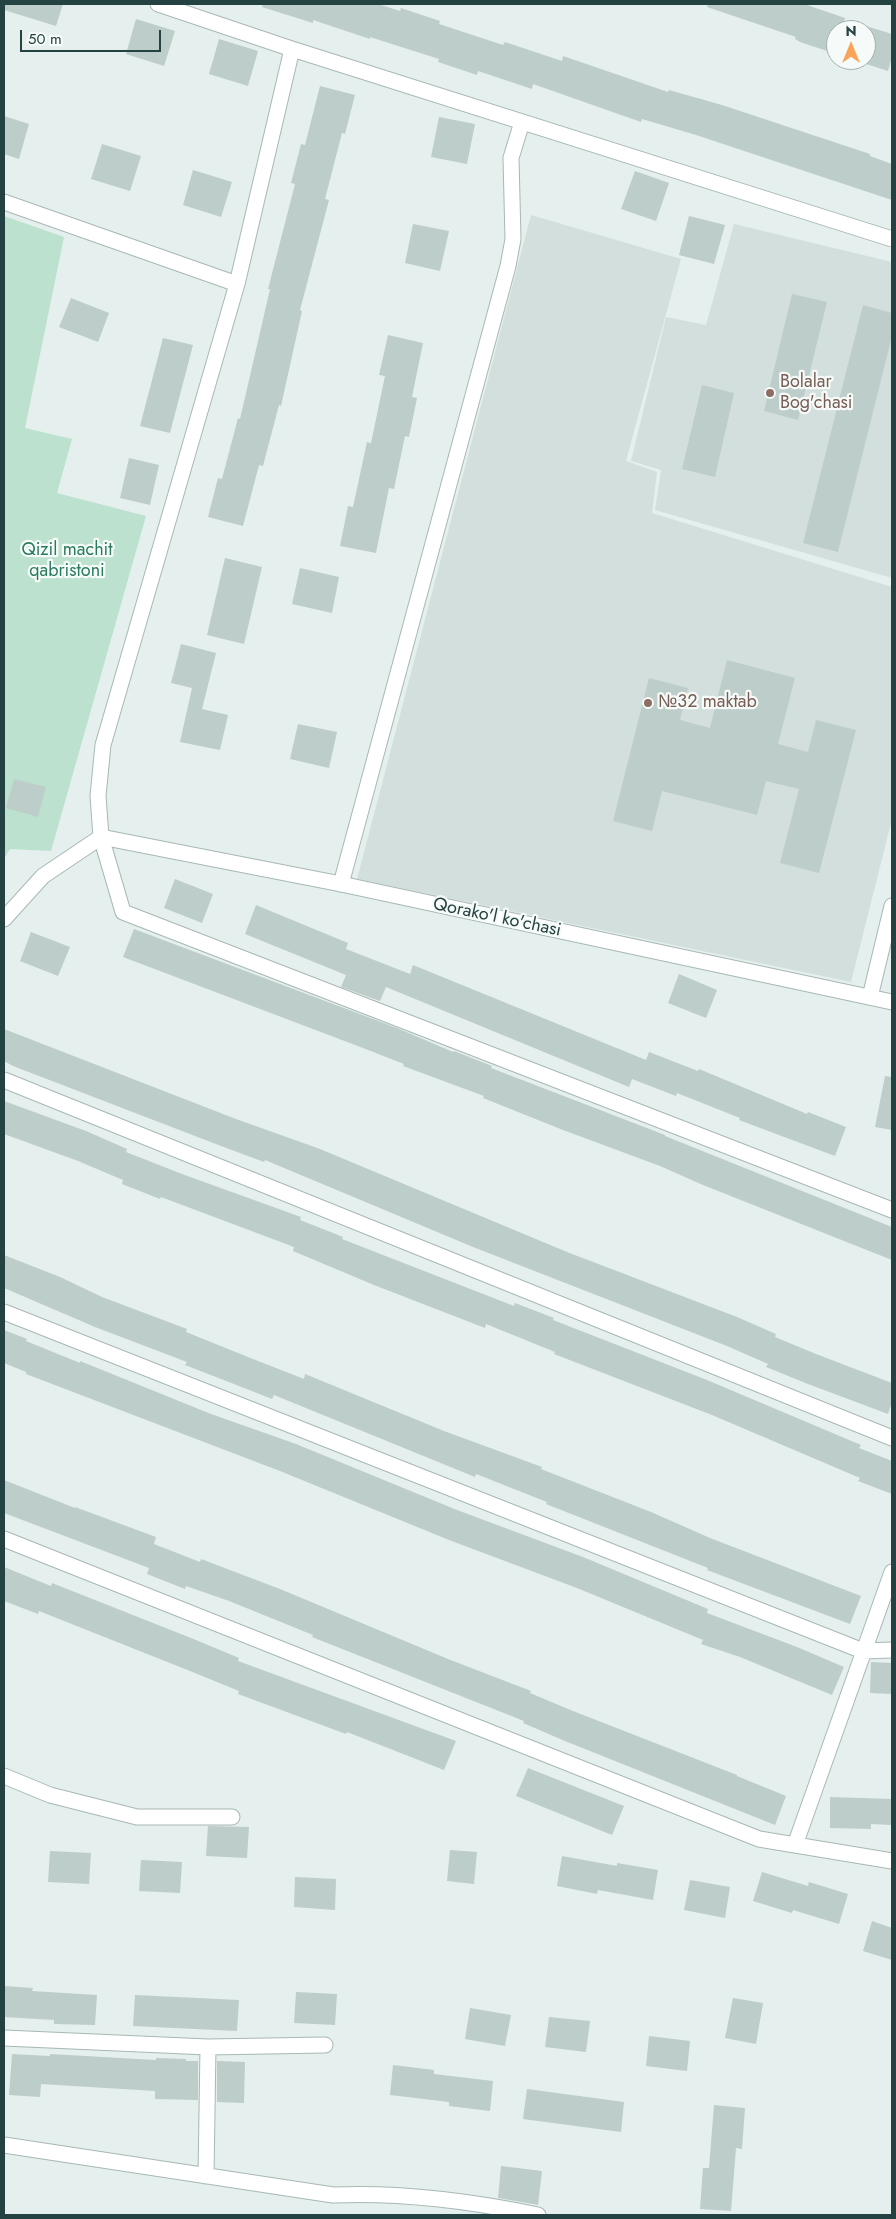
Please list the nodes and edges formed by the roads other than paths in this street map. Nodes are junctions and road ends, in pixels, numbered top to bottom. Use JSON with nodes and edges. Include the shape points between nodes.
{"nodes":[{"id":1,"x":158,"y":4,"type":"edge"},
{"id":2,"x":292,"y":49,"type":"junction"},
{"id":3,"x":522,"y":122,"type":"junction"},
{"id":4,"x":4,"y":202,"type":"edge"},
{"id":5,"x":892,"y":238,"type":"edge"},
{"id":6,"x":237,"y":284,"type":"junction"},
{"id":7,"x":101,"y":837,"type":"junction"},
{"id":8,"x":341,"y":884,"type":"junction"},
{"id":9,"x":892,"y":906,"type":"edge"},
{"id":10,"x":4,"y":919,"type":"edge"},
{"id":11,"x":870,"y":997,"type":"junction"},
{"id":12,"x":892,"y":1002,"type":"edge"},
{"id":13,"x":4,"y":1080,"type":"edge"},
{"id":14,"x":892,"y":1210,"type":"edge"},
{"id":15,"x":4,"y":1312,"type":"edge"},
{"id":16,"x":892,"y":1438,"type":"edge"},
{"id":17,"x":4,"y":1539,"type":"edge"},
{"id":18,"x":892,"y":1572,"type":"edge"},
{"id":19,"x":892,"y":1650,"type":"edge"},
{"id":20,"x":863,"y":1651,"type":"junction"},
{"id":21,"x":4,"y":1776,"type":"edge"},
{"id":22,"x":232,"y":1817,"type":"dead end"},
{"id":23,"x":795,"y":1845,"type":"junction"},
{"id":24,"x":892,"y":1861,"type":"edge"},
{"id":25,"x":4,"y":2038,"type":"edge"},
{"id":26,"x":325,"y":2046,"type":"dead end"},
{"id":27,"x":208,"y":2047,"type":"junction"},
{"id":28,"x":4,"y":2145,"type":"edge"},
{"id":29,"x":206,"y":2176,"type":"junction"},
{"id":30,"x":538,"y":2215,"type":"edge"}],
"edges":[{"from":1,"to":2,"type":"street"},
{"from":2,"to":3,"type":"street"},
{"from":2,"to":6,"type":"street"},
{"from":3,"to":5,"type":"street"},
{"from":3,"to":8,"type":"street","via":[[511,158],[513,239],[508,266]]},
{"from":4,"to":6,"type":"street"},
{"from":6,"to":7,"type":"street","via":[[103,745],[98,796]]},
{"from":7,"to":8,"type":"street","name":"Qorako'l ko'chasi"},
{"from":7,"to":10,"type":"street","via":[[43,876]]},
{"from":7,"to":14,"type":"street","via":[[123,912]]},
{"from":8,"to":11,"type":"street","name":"Qorako'l ko'chasi"},
{"from":9,"to":11,"type":"street"},
{"from":11,"to":12,"type":"street","name":"Qorako'l ko'chasi"},
{"from":13,"to":16,"type":"street"},
{"from":15,"to":20,"type":"street"},
{"from":17,"to":23,"type":"street","via":[[759,1839]]},
{"from":18,"to":20,"type":"street"},
{"from":19,"to":20,"type":"street"},
{"from":20,"to":23,"type":"street"},
{"from":21,"to":22,"type":"street","via":[[50,1795],[137,1817]]},
{"from":23,"to":24,"type":"street"},
{"from":25,"to":27,"type":"street"},
{"from":26,"to":27,"type":"street"},
{"from":27,"to":29,"type":"street"},
{"from":28,"to":29,"type":"street"},
{"from":29,"to":30,"type":"street","via":[[333,2195],[366,2193],[484,2204]]}]}
